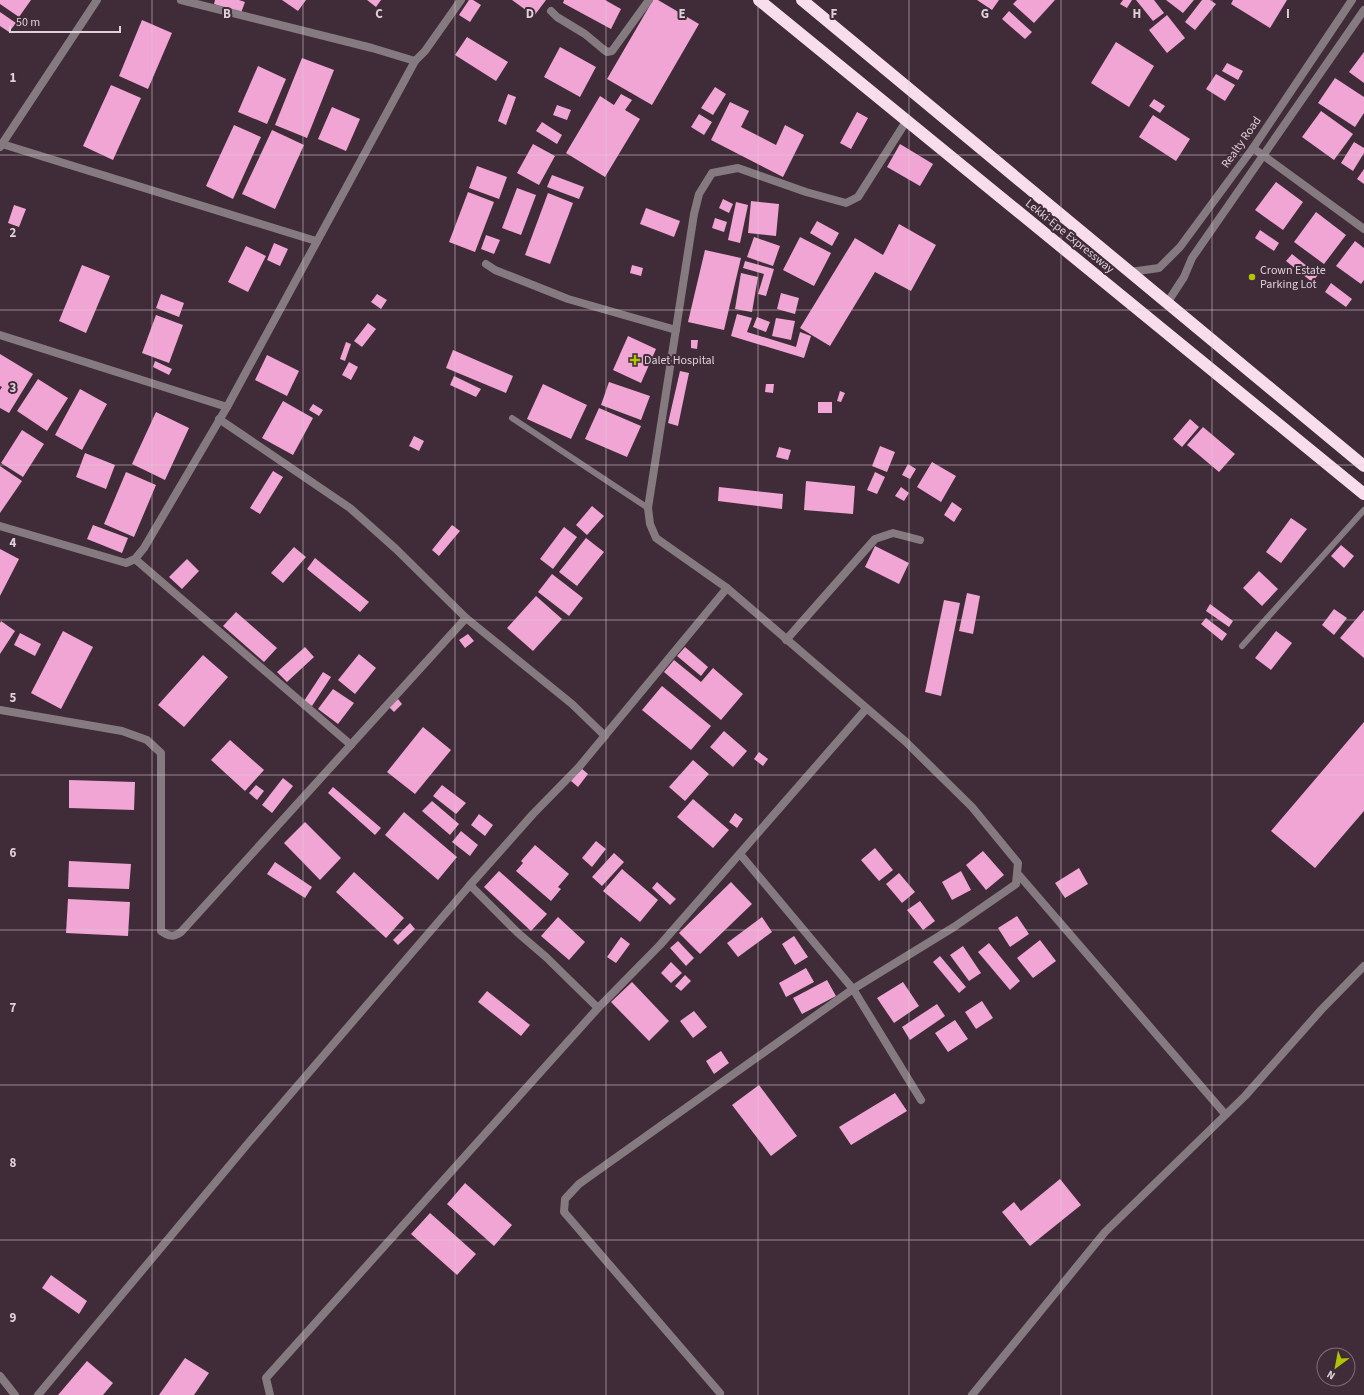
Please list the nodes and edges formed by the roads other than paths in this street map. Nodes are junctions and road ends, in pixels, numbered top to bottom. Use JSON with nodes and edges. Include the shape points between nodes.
{"nodes":[{"id":1,"x":97,"y":0,"type":"edge"},
{"id":2,"x":181,"y":0,"type":"edge"},
{"id":3,"x":460,"y":0,"type":"edge"},
{"id":4,"x":649,"y":0,"type":"edge"},
{"id":5,"x":759,"y":0,"type":"edge"},
{"id":6,"x":802,"y":0,"type":"edge"},
{"id":7,"x":1352,"y":0,"type":"edge"},
{"id":8,"x":1364,"y":10,"type":"edge"},
{"id":9,"x":551,"y":11,"type":"dead end"},
{"id":10,"x":415,"y":61,"type":"junction"},
{"id":11,"x":907,"y":120,"type":"junction"},
{"id":12,"x":1,"y":145,"type":"edge"},
{"id":13,"x":1253,"y":148,"type":"junction"},
{"id":14,"x":1264,"y":156,"type":"junction"},
{"id":15,"x":1364,"y":229,"type":"edge"},
{"id":16,"x":316,"y":241,"type":"junction"},
{"id":17,"x":486,"y":264,"type":"dead end"},
{"id":18,"x":1130,"y":272,"type":"junction"},
{"id":19,"x":1168,"y":303,"type":"junction"},
{"id":20,"x":676,"y":330,"type":"junction"},
{"id":21,"x":0,"y":335,"type":"edge"},
{"id":22,"x":227,"y":407,"type":"junction"},
{"id":23,"x":512,"y":418,"type":"dead end"},
{"id":24,"x":219,"y":419,"type":"junction"},
{"id":25,"x":1364,"y":466,"type":"edge"},
{"id":26,"x":1364,"y":494,"type":"edge"},
{"id":27,"x":648,"y":508,"type":"junction"},
{"id":28,"x":1364,"y":510,"type":"edge"},
{"id":29,"x":0,"y":526,"type":"edge"},
{"id":30,"x":920,"y":540,"type":"dead end"},
{"id":31,"x":136,"y":559,"type":"junction"},
{"id":32,"x":727,"y":588,"type":"junction"},
{"id":33,"x":466,"y":618,"type":"junction"},
{"id":34,"x":786,"y":640,"type":"junction"},
{"id":35,"x":1242,"y":646,"type":"dead end"},
{"id":36,"x":866,"y":709,"type":"junction"},
{"id":37,"x":0,"y":710,"type":"edge"},
{"id":38,"x":605,"y":736,"type":"junction"},
{"id":39,"x":351,"y":745,"type":"junction"},
{"id":40,"x":740,"y":854,"type":"junction"},
{"id":41,"x":1018,"y":874,"type":"junction"},
{"id":42,"x":470,"y":884,"type":"junction"},
{"id":43,"x":1364,"y":966,"type":"edge"},
{"id":44,"x":853,"y":989,"type":"junction"},
{"id":45,"x":598,"y":1008,"type":"junction"},
{"id":46,"x":920,"y":1100,"type":"dead end"},
{"id":47,"x":1225,"y":1114,"type":"junction"},
{"id":48,"x":0,"y":1376,"type":"edge"},
{"id":49,"x":720,"y":1393,"type":"dead end"},
{"id":50,"x":15,"y":1395,"type":"edge"},
{"id":51,"x":38,"y":1395,"type":"edge"},
{"id":52,"x":270,"y":1395,"type":"edge"},
{"id":53,"x":972,"y":1395,"type":"edge"}],
"edges":[{"from":1,"to":12,"type":"street"},
{"from":2,"to":10,"type":"street"},
{"from":3,"to":10,"type":"street","via":[[425,51]]},
{"from":4,"to":9,"type":"street","via":[[616,47],[607,52]]},
{"from":5,"to":11,"type":"highway","name":"Lekki-Epe Expressway"},
{"from":6,"to":18,"type":"highway","name":"Lekki-Epe Expressway"},
{"from":7,"to":13,"type":"street","name":"Realty Road"},
{"from":8,"to":14,"type":"street"},
{"from":10,"to":16,"type":"street"},
{"from":11,"to":20,"type":"street","via":[[858,197],[846,203],[738,168],[712,173],[699,194],[694,214]]},
{"from":11,"to":26,"type":"highway","name":"Lekki-Epe Expressway"},
{"from":12,"to":16,"type":"street"},
{"from":13,"to":14,"type":"street"},
{"from":13,"to":18,"type":"street","name":"Realty Road","via":[[1180,247],[1159,268]]},
{"from":14,"to":15,"type":"street"},
{"from":14,"to":19,"type":"street","via":[[1192,258]]},
{"from":16,"to":22,"type":"street"},
{"from":17,"to":20,"type":"street","via":[[568,299]]},
{"from":18,"to":19,"type":"highway","name":"Lekki-Epe Expressway"},
{"from":19,"to":25,"type":"highway","name":"Lekki-Epe Expressway"},
{"from":20,"to":27,"type":"street"},
{"from":21,"to":22,"type":"street"},
{"from":22,"to":24,"type":"street"},
{"from":23,"to":27,"type":"lane"},
{"from":24,"to":31,"type":"street"},
{"from":24,"to":33,"type":"street","via":[[350,508]]},
{"from":27,"to":32,"type":"street","via":[[650,524],[656,538]]},
{"from":28,"to":35,"type":"lane"},
{"from":29,"to":31,"type":"street","via":[[126,563]]},
{"from":30,"to":34,"type":"street","via":[[893,533],[875,539]]},
{"from":31,"to":39,"type":"street"},
{"from":32,"to":34,"type":"street"},
{"from":32,"to":38,"type":"street"},
{"from":33,"to":38,"type":"street","via":[[572,704]]},
{"from":33,"to":39,"type":"street"},
{"from":34,"to":36,"type":"street"},
{"from":36,"to":40,"type":"street"},
{"from":36,"to":41,"type":"street","via":[[906,742],[972,806],[1018,863]]},
{"from":37,"to":39,"type":"street","via":[[122,731],[147,740],[161,753],[161,931],[169,936],[182,932]]},
{"from":38,"to":42,"type":"street"},
{"from":40,"to":44,"type":"street"},
{"from":40,"to":45,"type":"street","via":[[660,945]]},
{"from":41,"to":44,"type":"street","via":[[1016,884],[954,927]]},
{"from":41,"to":47,"type":"street"},
{"from":42,"to":45,"type":"street"},
{"from":42,"to":51,"type":"street","via":[[250,1141]]},
{"from":43,"to":47,"type":"street","via":[[1245,1096]]},
{"from":44,"to":46,"type":"street"},
{"from":44,"to":49,"type":"street","via":[[579,1184],[565,1199],[564,1212]]},
{"from":45,"to":52,"type":"street","via":[[266,1378]]},
{"from":47,"to":53,"type":"street","via":[[1105,1232]]},
{"from":48,"to":50,"type":"street"}]}
